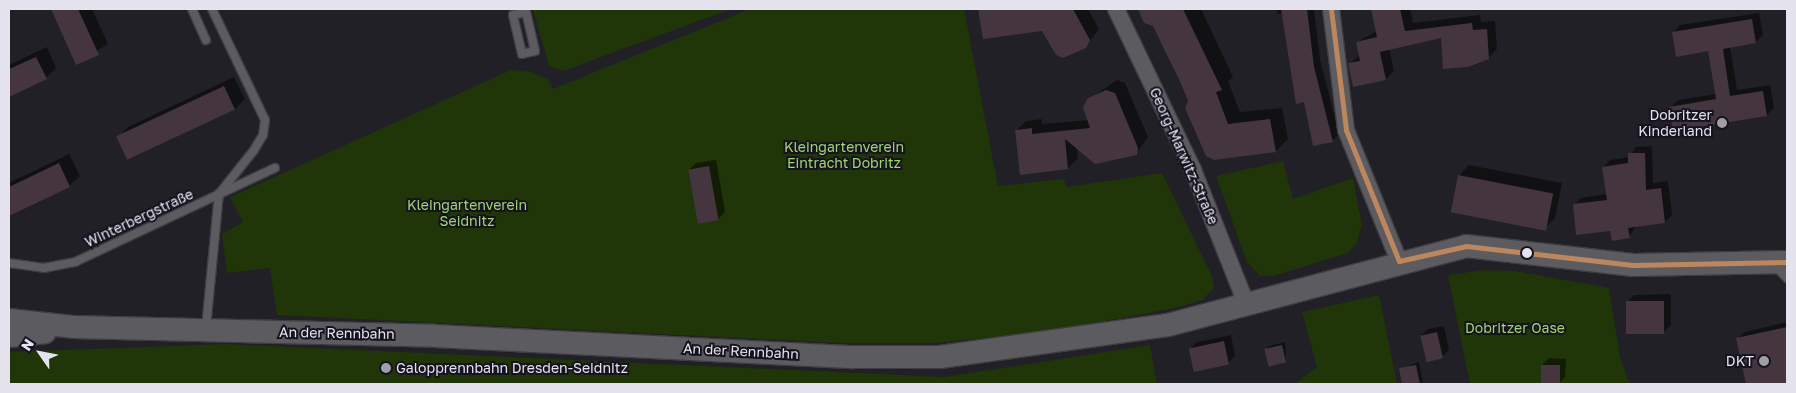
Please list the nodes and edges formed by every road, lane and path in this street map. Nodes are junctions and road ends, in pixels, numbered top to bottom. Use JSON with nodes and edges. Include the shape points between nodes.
{"nodes":[{"id":1,"x":192,"y":9,"type":"edge"},
{"id":2,"x":212,"y":9,"type":"edge"},
{"id":3,"x":1116,"y":9,"type":"edge"},
{"id":4,"x":1331,"y":9,"type":"edge"},
{"id":5,"x":521,"y":11,"type":"edge"},
{"id":6,"x":206,"y":40,"type":"dead end"},
{"id":7,"x":275,"y":168,"type":"dead end"},
{"id":8,"x":219,"y":194,"type":"junction"},
{"id":9,"x":1399,"y":261,"type":"junction"},
{"id":10,"x":9,"y":263,"type":"edge"},
{"id":11,"x":1782,"y":267,"type":"edge"},
{"id":12,"x":1247,"y":306,"type":"junction"},
{"id":13,"x":9,"y":320,"type":"edge"},
{"id":14,"x":73,"y":327,"type":"junction"},
{"id":15,"x":205,"y":330,"type":"junction"},
{"id":16,"x":9,"y":336,"type":"edge"}],
"edges":[{"from":1,"to":6,"type":"lane"},
{"from":2,"to":8,"type":"lane","via":[[265,120],[263,135],[254,150]]},
{"from":3,"to":12,"type":"street","name":"Georg-Marwitz-Straße","via":[[1194,170]]},
{"from":4,"to":9,"type":"street","via":[[1335,69],[1346,130]]},
{"from":5,"to":5,"type":"lane","via":[[526,12],[535,51],[522,54],[512,15]]},
{"from":7,"to":8,"type":"lane","name":"Winterbergstraße"},
{"from":8,"to":10,"type":"lane","name":"Winterbergstraße","via":[[75,262],[44,268]]},
{"from":8,"to":15,"type":"lane"},
{"from":9,"to":11,"type":"main road","name":"An der Rennbahn","via":[[1466,246],[1633,265]]},
{"from":9,"to":12,"type":"main road","name":"An der Rennbahn"},
{"from":12,"to":15,"type":"main road","name":"An der Rennbahn","via":[[1168,325],[940,357],[853,357],[454,336]]},
{"from":13,"to":14,"type":"main road","name":"An der Rennbahn"},
{"from":14,"to":15,"type":"main road","name":"An der Rennbahn"},
{"from":14,"to":16,"type":"main road","name":"An der Rennbahn"}]}
